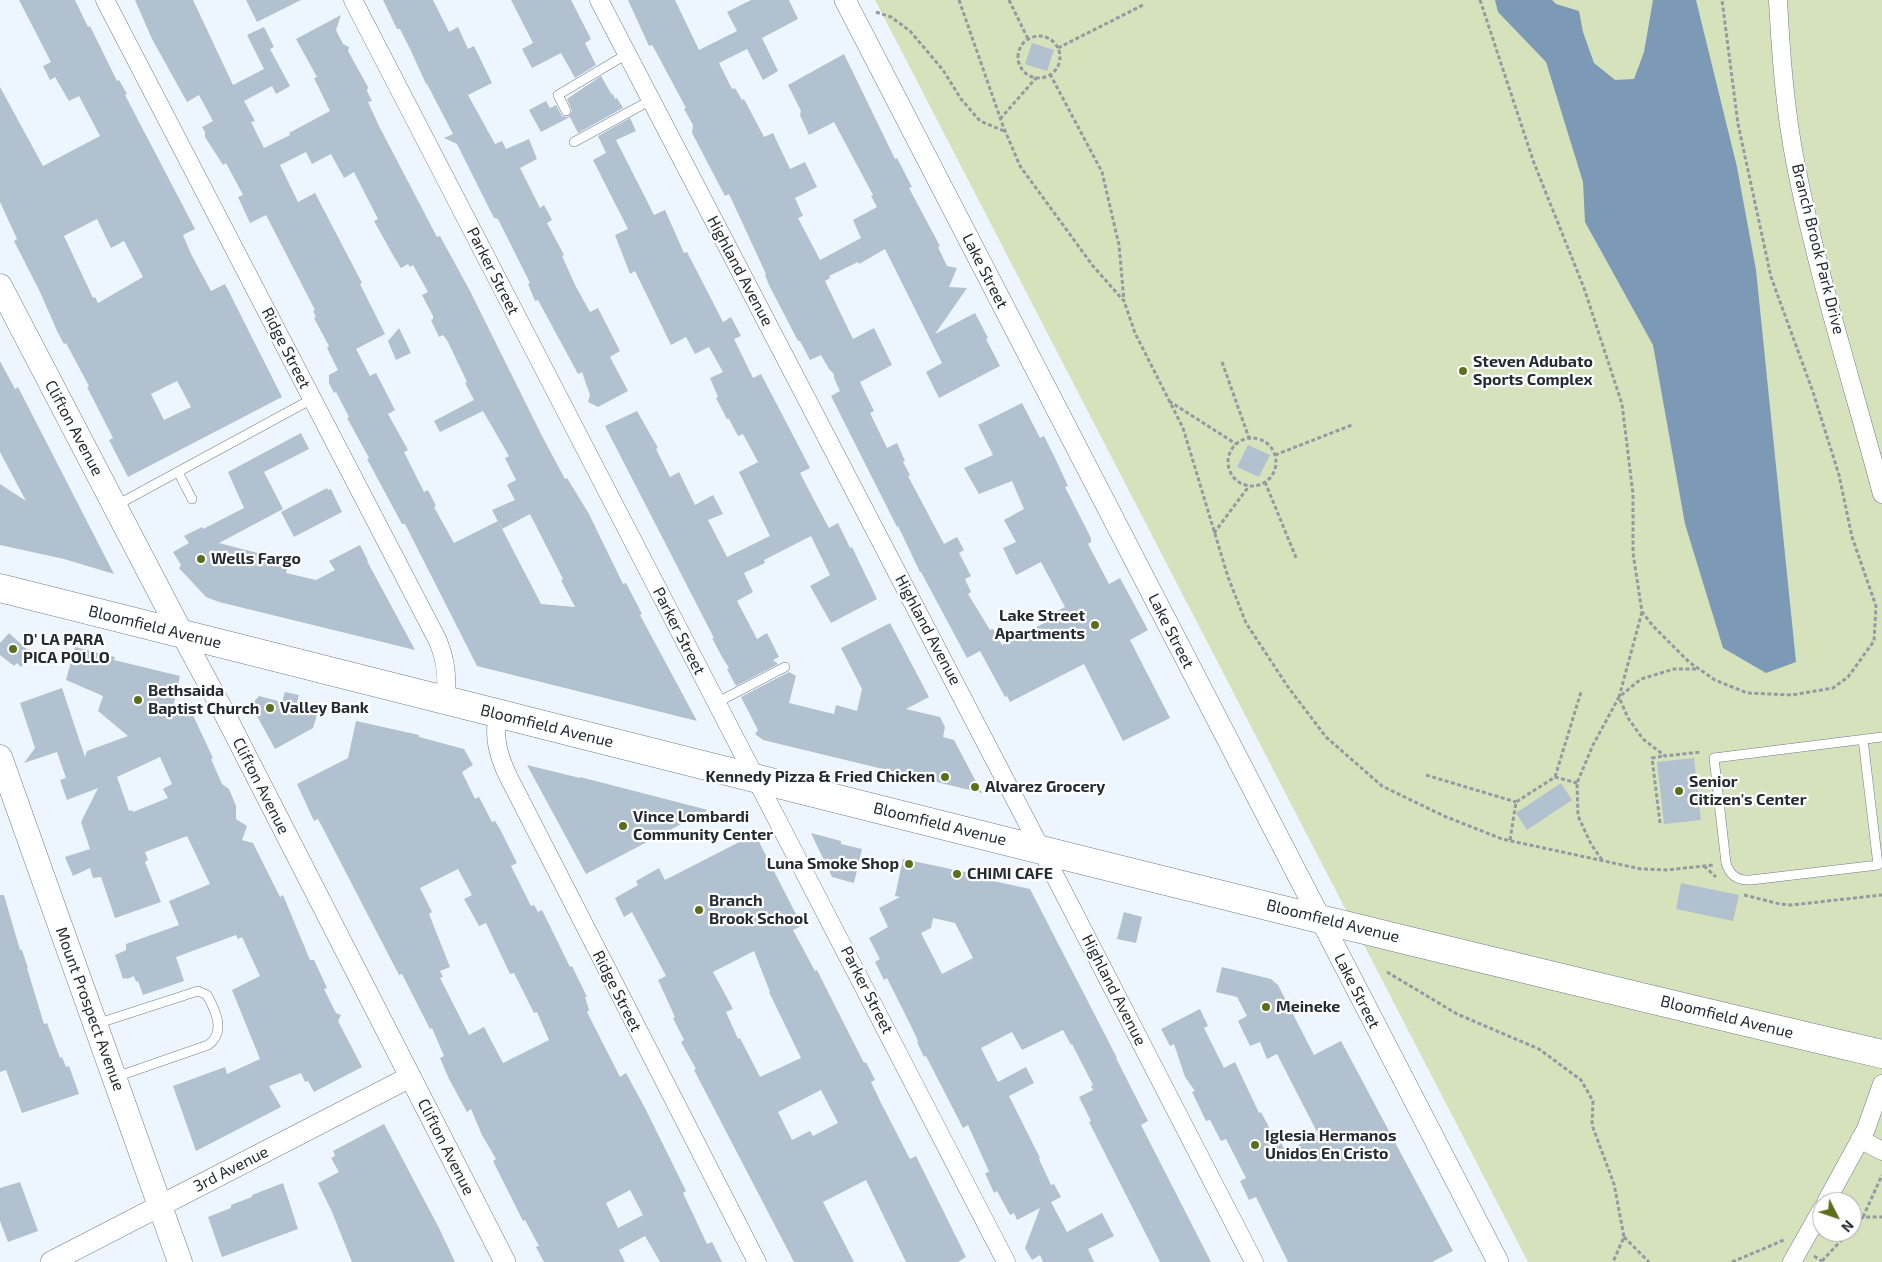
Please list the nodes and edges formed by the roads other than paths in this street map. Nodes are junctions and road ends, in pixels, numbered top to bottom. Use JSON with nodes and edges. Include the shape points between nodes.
{"nodes":[{"id":1,"x":105,"y":0,"type":"edge"},
{"id":2,"x":353,"y":0,"type":"edge"},
{"id":3,"x":599,"y":0,"type":"edge"},
{"id":4,"x":845,"y":0,"type":"edge"},
{"id":5,"x":1778,"y":0,"type":"edge"},
{"id":6,"x":627,"y":54,"type":"junction"},
{"id":7,"x":651,"y":100,"type":"junction"},
{"id":8,"x":566,"y":111,"type":"dead end"},
{"id":9,"x":574,"y":142,"type":"dead end"},
{"id":10,"x":0,"y":286,"type":"edge"},
{"id":11,"x":312,"y":399,"type":"junction"},
{"id":12,"x":178,"y":472,"type":"junction"},
{"id":13,"x":1882,"y":494,"type":"edge"},
{"id":14,"x":192,"y":499,"type":"dead end"},
{"id":15,"x":115,"y":506,"type":"junction"},
{"id":16,"x":0,"y":588,"type":"edge"},
{"id":17,"x":181,"y":633,"type":"junction"},
{"id":18,"x":785,"y":667,"type":"dead end"},
{"id":19,"x":444,"y":700,"type":"junction"},
{"id":20,"x":716,"y":703,"type":"junction"},
{"id":21,"x":498,"y":714,"type":"junction"},
{"id":22,"x":1882,"y":737,"type":"edge"},
{"id":23,"x":1863,"y":739,"type":"junction"},
{"id":24,"x":0,"y":757,"type":"edge"},
{"id":25,"x":756,"y":778,"type":"junction"},
{"id":26,"x":1041,"y":849,"type":"junction"},
{"id":27,"x":1319,"y":918,"type":"junction"},
{"id":28,"x":96,"y":1024,"type":"junction"},
{"id":29,"x":1882,"y":1054,"type":"edge"},
{"id":30,"x":115,"y":1077,"type":"junction"},
{"id":31,"x":410,"y":1077,"type":"junction"},
{"id":32,"x":1882,"y":1084,"type":"edge"},
{"id":33,"x":1860,"y":1140,"type":"junction"},
{"id":34,"x":1882,"y":1151,"type":"edge"},
{"id":35,"x":1831,"y":1192,"type":"edge"},
{"id":36,"x":160,"y":1206,"type":"junction"},
{"id":37,"x":1812,"y":1227,"type":"edge"},
{"id":38,"x":52,"y":1262,"type":"edge"},
{"id":39,"x":180,"y":1262,"type":"edge"},
{"id":40,"x":505,"y":1262,"type":"edge"},
{"id":41,"x":757,"y":1262,"type":"edge"},
{"id":42,"x":1006,"y":1262,"type":"edge"},
{"id":43,"x":1254,"y":1262,"type":"edge"},
{"id":44,"x":1498,"y":1262,"type":"edge"},
{"id":45,"x":1792,"y":1262,"type":"edge"}],
"edges":[{"from":1,"to":11,"type":"street","name":"Ridge Street"},
{"from":2,"to":20,"type":"street","name":"Parker Street"},
{"from":3,"to":6,"type":"street","name":"Highland Avenue"},
{"from":4,"to":27,"type":"street","name":"Lake Street"},
{"from":5,"to":13,"type":"street","name":"Branch Brook Park Drive","via":[[1783,78],[1796,166],[1817,257]]},
{"from":6,"to":7,"type":"street","name":"Highland Avenue"},
{"from":6,"to":8,"type":"lane","via":[[558,95]]},
{"from":7,"to":9,"type":"lane"},
{"from":7,"to":26,"type":"street","name":"Highland Avenue"},
{"from":10,"to":15,"type":"main road","name":"Clifton Avenue"},
{"from":11,"to":12,"type":"lane"},
{"from":11,"to":19,"type":"street","name":"Ridge Street","via":[[438,641],[447,675]]},
{"from":12,"to":14,"type":"lane"},
{"from":12,"to":15,"type":"lane"},
{"from":15,"to":17,"type":"main road","name":"Clifton Avenue"},
{"from":16,"to":17,"type":"main road","name":"Bloomfield Avenue"},
{"from":17,"to":19,"type":"main road","name":"Bloomfield Avenue"},
{"from":17,"to":31,"type":"street","name":"Clifton Avenue"},
{"from":18,"to":20,"type":"lane"},
{"from":19,"to":21,"type":"main road","name":"Bloomfield Avenue"},
{"from":20,"to":25,"type":"street","name":"Parker Street"},
{"from":21,"to":25,"type":"main road","name":"Bloomfield Avenue"},
{"from":21,"to":41,"type":"street","name":"Ridge Street","via":[[495,738],[507,774]]},
{"from":22,"to":23,"type":"lane"},
{"from":23,"to":23,"type":"lane","via":[[1714,758],[1726,863],[1735,878],[1745,880],[1878,864]]},
{"from":24,"to":28,"type":"main road","name":"Mount Prospect Avenue"},
{"from":25,"to":26,"type":"main road","name":"Bloomfield Avenue"},
{"from":25,"to":42,"type":"street","name":"Parker Street"},
{"from":26,"to":27,"type":"main road","name":"Bloomfield Avenue"},
{"from":26,"to":43,"type":"street","name":"Highland Avenue"},
{"from":27,"to":29,"type":"main road","name":"Bloomfield Avenue"},
{"from":27,"to":44,"type":"street","name":"Lake Street"},
{"from":28,"to":30,"type":"main road","name":"Mount Prospect Avenue"},
{"from":28,"to":30,"type":"lane","via":[[198,991],[207,995],[212,1003],[219,1030],[216,1040],[208,1046]]},
{"from":30,"to":36,"type":"main road","name":"Mount Prospect Avenue"},
{"from":31,"to":36,"type":"street","name":"3rd Avenue"},
{"from":31,"to":40,"type":"street","name":"Clifton Avenue"},
{"from":32,"to":33,"type":"street"},
{"from":33,"to":34,"type":"street"},
{"from":33,"to":35,"type":"street"},
{"from":36,"to":38,"type":"street","name":"3rd Avenue"},
{"from":36,"to":39,"type":"main road","name":"Mount Prospect Avenue"},
{"from":37,"to":45,"type":"street"}]}
